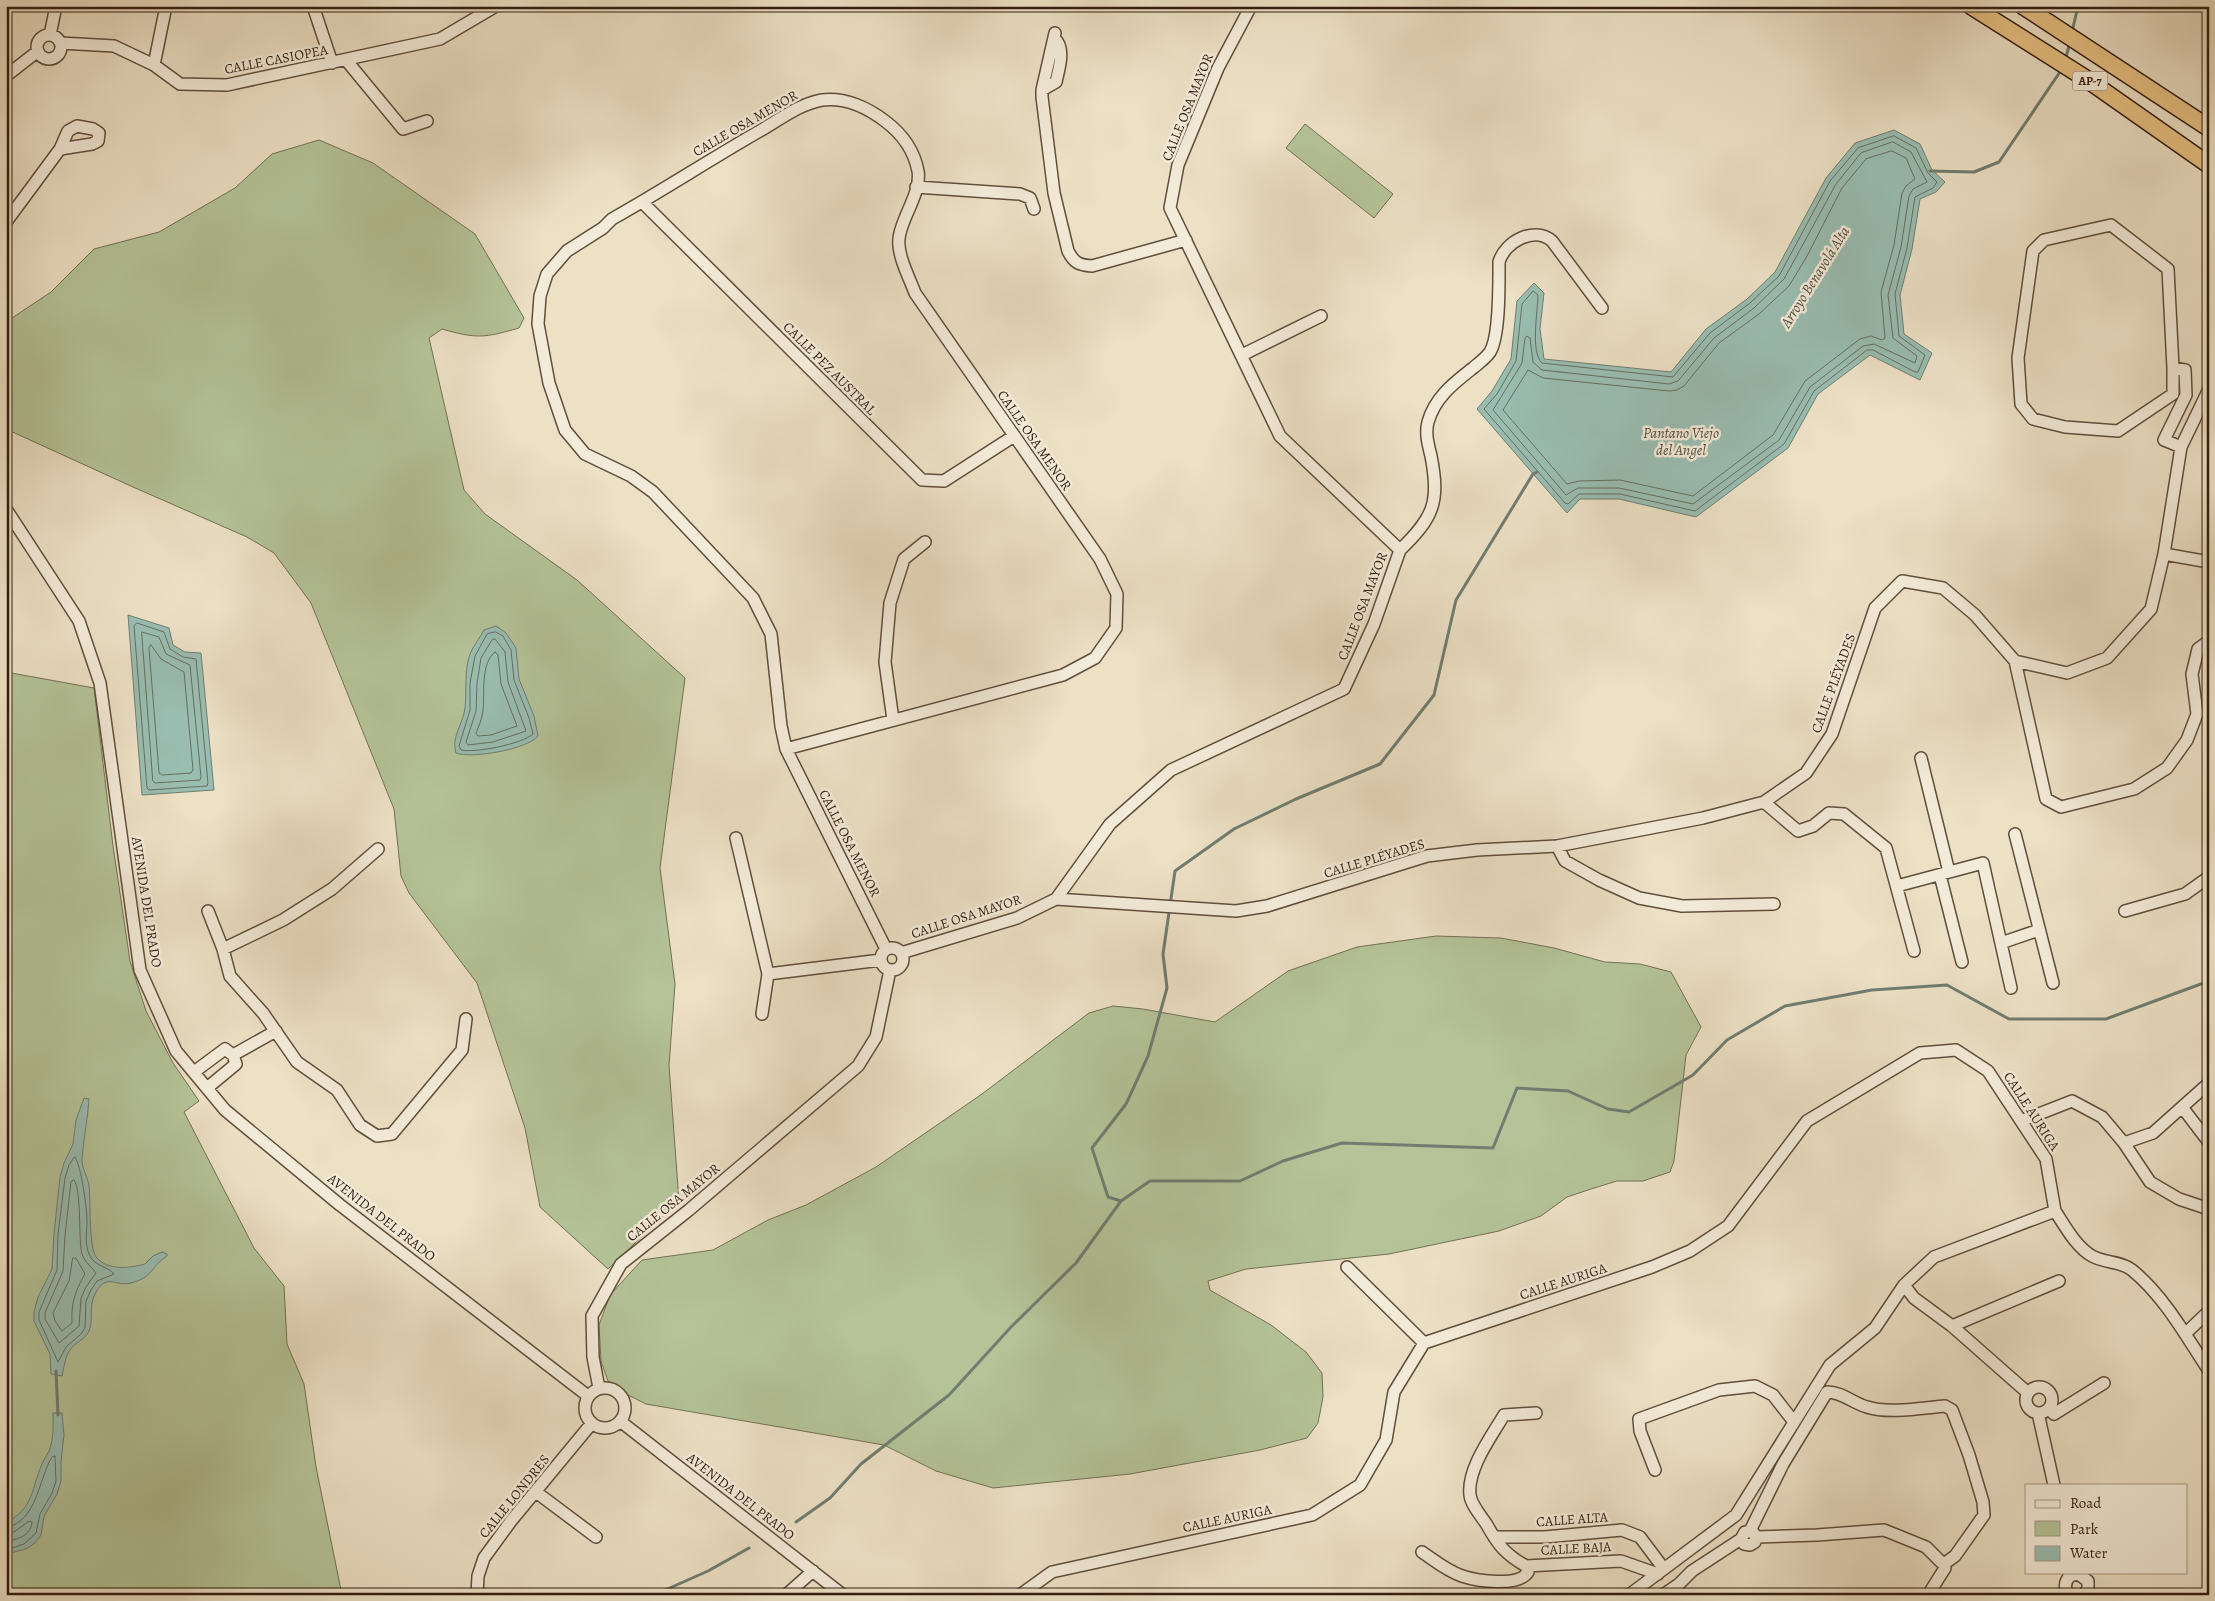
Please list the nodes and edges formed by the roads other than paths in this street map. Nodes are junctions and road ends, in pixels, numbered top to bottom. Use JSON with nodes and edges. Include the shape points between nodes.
{"nodes":[{"id":1,"x":56,"y":6,"type":"edge"},
{"id":2,"x":166,"y":6,"type":"edge"},
{"id":3,"x":313,"y":6,"type":"edge"},
{"id":4,"x":496,"y":6,"type":"edge"},
{"id":5,"x":1251,"y":6,"type":"edge"},
{"id":6,"x":1971,"y":6,"type":"edge"},
{"id":7,"x":2023,"y":6,"type":"edge"},
{"id":8,"x":50,"y":35,"type":"junction"},
{"id":9,"x":1054,"y":36,"type":"dead end"},
{"id":10,"x":60,"y":43,"type":"junction"},
{"id":11,"x":38,"y":51,"type":"junction"},
{"id":12,"x":346,"y":60,"type":"junction"},
{"id":13,"x":332,"y":63,"type":"junction"},
{"id":14,"x":154,"y":65,"type":"junction"},
{"id":15,"x":6,"y":76,"type":"edge"},
{"id":16,"x":427,"y":121,"type":"dead end"},
{"id":17,"x":2209,"y":128,"type":"edge"},
{"id":18,"x":60,"y":149,"type":"dead end"},
{"id":19,"x":2207,"y":164,"type":"edge"},
{"id":20,"x":916,"y":187,"type":"junction"},
{"id":21,"x":642,"y":202,"type":"junction"},
{"id":22,"x":1034,"y":209,"type":"dead end"},
{"id":23,"x":6,"y":222,"type":"edge"},
{"id":24,"x":1186,"y":240,"type":"junction"},
{"id":25,"x":1602,"y":308,"type":"dead end"},
{"id":26,"x":1321,"y":316,"type":"dead end"},
{"id":27,"x":1242,"y":355,"type":"junction"},
{"id":28,"x":2173,"y":368,"type":"junction"},
{"id":29,"x":2209,"y":389,"type":"edge"},
{"id":30,"x":1014,"y":436,"type":"junction"},
{"id":31,"x":2181,"y":447,"type":"junction"},
{"id":32,"x":6,"y":509,"type":"edge"},
{"id":33,"x":925,"y":542,"type":"dead end"},
{"id":34,"x":1400,"y":550,"type":"junction"},
{"id":35,"x":2164,"y":554,"type":"junction"},
{"id":36,"x":2209,"y":562,"type":"edge"},
{"id":37,"x":2209,"y":641,"type":"edge"},
{"id":38,"x":2015,"y":661,"type":"junction"},
{"id":39,"x":893,"y":720,"type":"junction"},
{"id":40,"x":786,"y":749,"type":"junction"},
{"id":41,"x":1921,"y":758,"type":"dead end"},
{"id":42,"x":1764,"y":802,"type":"junction"},
{"id":43,"x":2015,"y":834,"type":"dead end"},
{"id":44,"x":736,"y":838,"type":"dead end"},
{"id":45,"x":1557,"y":846,"type":"junction"},
{"id":46,"x":378,"y":849,"type":"dead end"},
{"id":47,"x":1945,"y":873,"type":"junction"},
{"id":48,"x":2209,"y":877,"type":"edge"},
{"id":49,"x":1897,"y":886,"type":"junction"},
{"id":50,"x":1056,"y":899,"type":"junction"},
{"id":51,"x":1774,"y":904,"type":"dead end"},
{"id":52,"x":208,"y":911,"type":"dead end"},
{"id":53,"x":2125,"y":911,"type":"dead end"},
{"id":54,"x":2040,"y":930,"type":"junction"},
{"id":55,"x":2001,"y":944,"type":"junction"},
{"id":56,"x":223,"y":949,"type":"junction"},
{"id":57,"x":1914,"y":951,"type":"dead end"},
{"id":58,"x":902,"y":953,"type":"junction"},
{"id":59,"x":883,"y":955,"type":"junction"},
{"id":60,"x":1962,"y":962,"type":"dead end"},
{"id":61,"x":890,"y":970,"type":"junction"},
{"id":62,"x":768,"y":974,"type":"junction"},
{"id":63,"x":2053,"y":983,"type":"dead end"},
{"id":64,"x":2011,"y":988,"type":"dead end"},
{"id":65,"x":762,"y":1014,"type":"dead end"},
{"id":66,"x":466,"y":1019,"type":"dead end"},
{"id":67,"x":276,"y":1031,"type":"junction"},
{"id":68,"x":233,"y":1055,"type":"junction"},
{"id":69,"x":194,"y":1072,"type":"junction"},
{"id":70,"x":2209,"y":1083,"type":"edge"},
{"id":71,"x":207,"y":1088,"type":"junction"},
{"id":72,"x":2182,"y":1107,"type":"junction"},
{"id":73,"x":2021,"y":1121,"type":"junction"},
{"id":74,"x":2208,"y":1141,"type":"edge"},
{"id":75,"x":2124,"y":1143,"type":"junction"},
{"id":76,"x":2209,"y":1209,"type":"edge"},
{"id":77,"x":2055,"y":1211,"type":"junction"},
{"id":78,"x":1347,"y":1267,"type":"dead end"},
{"id":79,"x":2059,"y":1281,"type":"dead end"},
{"id":80,"x":1904,"y":1285,"type":"junction"},
{"id":81,"x":2209,"y":1311,"type":"edge"},
{"id":82,"x":1952,"y":1326,"type":"junction"},
{"id":83,"x":2185,"y":1334,"type":"junction"},
{"id":84,"x":1424,"y":1343,"type":"junction"},
{"id":85,"x":2209,"y":1371,"type":"edge"},
{"id":86,"x":2104,"y":1383,"type":"dead end"},
{"id":87,"x":599,"y":1388,"type":"junction"},
{"id":88,"x":2028,"y":1393,"type":"junction"},
{"id":89,"x":588,"y":1396,"type":"junction"},
{"id":90,"x":2043,"y":1411,"type":"junction"},
{"id":91,"x":1536,"y":1413,"type":"dead end"},
{"id":92,"x":620,"y":1422,"type":"junction"},
{"id":93,"x":1794,"y":1422,"type":"junction"},
{"id":94,"x":592,"y":1424,"type":"junction"},
{"id":95,"x":1655,"y":1470,"type":"dead end"},
{"id":96,"x":2054,"y":1484,"type":"edge"},
{"id":97,"x":536,"y":1492,"type":"junction"},
{"id":98,"x":1733,"y":1519,"type":"junction"},
{"id":99,"x":1747,"y":1535,"type":"junction"},
{"id":100,"x":596,"y":1537,"type":"dead end"},
{"id":101,"x":1494,"y":1537,"type":"junction"},
{"id":102,"x":1422,"y":1552,"type":"dead end"},
{"id":103,"x":1945,"y":1563,"type":"junction"},
{"id":104,"x":1526,"y":1566,"type":"junction"},
{"id":105,"x":813,"y":1571,"type":"junction"},
{"id":106,"x":1661,"y":1571,"type":"junction"},
{"id":107,"x":2072,"y":1574,"type":"edge"},
{"id":108,"x":2078,"y":1574,"type":"edge"},
{"id":109,"x":477,"y":1595,"type":"edge"},
{"id":110,"x":786,"y":1595,"type":"edge"},
{"id":111,"x":843,"y":1595,"type":"edge"},
{"id":112,"x":1020,"y":1595,"type":"edge"},
{"id":113,"x":1629,"y":1595,"type":"edge"},
{"id":114,"x":1663,"y":1595,"type":"edge"},
{"id":115,"x":1928,"y":1595,"type":"edge"},
{"id":116,"x":2069,"y":1595,"type":"edge"},
{"id":117,"x":2084,"y":1595,"type":"edge"}],
"edges":[{"from":1,"to":8,"type":"street"},
{"from":2,"to":14,"type":"street"},
{"from":3,"to":13,"type":"street"},
{"from":4,"to":12,"type":"street","name":"CALLE CASIOPEA","via":[[440,39]]},
{"from":5,"to":24,"type":"street","name":"CALLE OSA MAYOR","via":[[1218,68],[1178,165],[1170,208]]},
{"from":6,"to":19,"type":"highway","number":"AP-7","via":[[2085,78]]},
{"from":7,"to":17,"type":"highway","number":"AP-7"},
{"from":8,"to":10,"type":"street"},
{"from":8,"to":11,"type":"street","via":[[38,42]]},
{"from":9,"to":24,"type":"street","via":[[1042,90],[1054,193],[1072,260],[1092,266]]},
{"from":10,"to":11,"type":"street","via":[[60,52],[53,58],[44,58]]},
{"from":10,"to":14,"type":"street","name":"CALLE CASIOPEA","via":[[114,46]]},
{"from":11,"to":15,"type":"street"},
{"from":12,"to":13,"type":"street","name":"CALLE CASIOPEA"},
{"from":12,"to":16,"type":"street","via":[[403,129]]},
{"from":13,"to":14,"type":"street","name":"CALLE CASIOPEA","via":[[227,85],[180,84]]},
{"from":18,"to":23,"type":"street"},
{"from":20,"to":21,"type":"street","name":"CALLE OSA MENOR","via":[[918,172],[911,151],[898,132],[869,109],[849,102],[824,100],[804,105]]},
{"from":20,"to":22,"type":"street","via":[[1020,194],[1030,198]]},
{"from":20,"to":30,"type":"street","name":"CALLE OSA MENOR","via":[[899,240],[915,294]]},
{"from":21,"to":30,"type":"street","name":"CALLE PEZ AUSTRAL","via":[[922,480],[944,481]]},
{"from":21,"to":40,"type":"street","name":"CALLE OSA MENOR","via":[[567,251],[547,274],[540,296],[538,324],[549,383],[565,430],[584,454],[631,476],[653,492],[752,598],[771,634]]},
{"from":24,"to":27,"type":"street","name":"CALLE OSA MAYOR"},
{"from":25,"to":34,"type":"street","via":[[1546,235],[1533,234],[1522,238],[1501,254],[1498,311],[1491,351],[1447,388],[1432,412],[1426,433],[1436,482],[1434,501],[1428,518]]},
{"from":26,"to":27,"type":"street"},
{"from":27,"to":34,"type":"street","name":"CALLE OSA MAYOR","via":[[1280,436]]},
{"from":28,"to":28,"type":"street","via":[[2168,269],[2111,226],[2044,240],[2033,251],[2018,358],[2021,404],[2033,419],[2065,427],[2118,431],[2173,394]]},
{"from":28,"to":31,"type":"street","via":[[2185,370],[2186,395],[2164,440]]},
{"from":29,"to":31,"type":"street"},
{"from":30,"to":39,"type":"street","name":"CALLE OSA MENOR","via":[[1100,559],[1116,594],[1116,628],[1095,658],[1063,674]]},
{"from":31,"to":35,"type":"street"},
{"from":32,"to":69,"type":"street","name":"AVENIDA DEL PRADO","via":[[79,621],[100,684],[140,970],[176,1051]]},
{"from":33,"to":39,"type":"street","via":[[904,559],[890,603],[886,662]]},
{"from":34,"to":50,"type":"street","name":"CALLE OSA MAYOR","via":[[1374,624],[1344,689],[1171,770],[1110,824]]},
{"from":35,"to":36,"type":"street"},
{"from":35,"to":38,"type":"street","via":[[2151,609],[2106,658],[2067,673]]},
{"from":37,"to":38,"type":"street","via":[[2198,649],[2192,674],[2197,714],[2187,740],[2167,768],[2134,790],[2061,806],[2046,799]]},
{"from":38,"to":42,"type":"street","name":"CALLE PLÉYADES","via":[[1975,615],[1943,588],[1902,581],[1875,608],[1832,734],[1806,773]]},
{"from":39,"to":40,"type":"street","name":"CALLE OSA MENOR"},
{"from":40,"to":59,"type":"street","name":"CALLE OSA MENOR"},
{"from":41,"to":47,"type":"street"},
{"from":42,"to":45,"type":"street","name":"CALLE PLÉYADES","via":[[1703,818]]},
{"from":42,"to":49,"type":"street","via":[[1798,831],[1813,826],[1829,813],[1844,814],[1886,848]]},
{"from":43,"to":54,"type":"street"},
{"from":44,"to":62,"type":"street"},
{"from":45,"to":50,"type":"street","name":"CALLE PLÉYADES","via":[[1427,856],[1267,906],[1236,911]]},
{"from":45,"to":51,"type":"street","via":[[1564,861],[1639,898],[1682,906]]},
{"from":46,"to":56,"type":"street","via":[[332,889],[283,920]]},
{"from":47,"to":49,"type":"street"},
{"from":47,"to":55,"type":"street","via":[[1983,863]]},
{"from":47,"to":60,"type":"street"},
{"from":48,"to":53,"type":"street","via":[[2185,894]]},
{"from":49,"to":57,"type":"street"},
{"from":50,"to":58,"type":"street","name":"CALLE OSA MAYOR","via":[[1017,918]]},
{"from":52,"to":56,"type":"street"},
{"from":54,"to":55,"type":"street"},
{"from":54,"to":63,"type":"street"},
{"from":55,"to":64,"type":"street"},
{"from":56,"to":67,"type":"street","via":[[230,976]]},
{"from":58,"to":59,"type":"street","via":[[894,948]]},
{"from":58,"to":61,"type":"street","via":[[900,967]]},
{"from":59,"to":61,"type":"street","via":[[886,968]]},
{"from":59,"to":62,"type":"street"},
{"from":61,"to":87,"type":"street","name":"CALLE OSA MAYOR","via":[[876,1036],[858,1066],[621,1264],[592,1316],[593,1357]]},
{"from":62,"to":65,"type":"street"},
{"from":66,"to":67,"type":"street","via":[[462,1050],[392,1134],[377,1136],[360,1125],[337,1090],[298,1062]]},
{"from":67,"to":68,"type":"street"},
{"from":68,"to":69,"type":"street","via":[[225,1049]]},
{"from":68,"to":71,"type":"street","via":[[236,1064]]},
{"from":69,"to":71,"type":"street","name":"AVENIDA DEL PRADO"},
{"from":70,"to":72,"type":"street"},
{"from":71,"to":89,"type":"street","name":"AVENIDA DEL PRADO","via":[[225,1110],[333,1198]]},
{"from":72,"to":74,"type":"street"},
{"from":72,"to":75,"type":"street","via":[[2152,1133]]},
{"from":73,"to":75,"type":"street","via":[[2072,1101],[2102,1117]]},
{"from":73,"to":77,"type":"street","name":"CALLE AURIGA","via":[[2046,1159]]},
{"from":73,"to":84,"type":"street","name":"CALLE AURIGA","via":[[1988,1071],[1956,1050],[1920,1053],[1807,1121],[1728,1226],[1690,1251],[1652,1267]]},
{"from":75,"to":76,"type":"street","via":[[2150,1182],[2179,1199]]},
{"from":77,"to":80,"type":"street","via":[[1934,1257]]},
{"from":77,"to":83,"type":"street","via":[[2074,1239],[2092,1256],[2129,1267],[2149,1284]]},
{"from":78,"to":84,"type":"street"},
{"from":79,"to":82,"type":"street"},
{"from":80,"to":82,"type":"street","via":[[1914,1298]]},
{"from":80,"to":93,"type":"street","via":[[1874,1328],[1830,1365]]},
{"from":81,"to":83,"type":"street"},
{"from":82,"to":88,"type":"street"},
{"from":83,"to":85,"type":"street"},
{"from":84,"to":112,"type":"street","name":"CALLE AURIGA","via":[[1394,1392],[1386,1440],[1360,1485],[1312,1515],[1052,1572]]},
{"from":86,"to":90,"type":"street","via":[[2054,1414]]},
{"from":87,"to":89,"type":"street"},
{"from":87,"to":92,"type":"street","via":[[608,1387],[623,1396],[625,1414]]},
{"from":88,"to":90,"type":"street","via":[[2028,1406],[2032,1410]]},
{"from":88,"to":90,"type":"street","via":[[2033,1388],[2047,1389],[2052,1402]]},
{"from":89,"to":94,"type":"street","via":[[584,1405]]},
{"from":90,"to":96,"type":"street"},
{"from":91,"to":101,"type":"street","name":"CALLE BAJA","via":[[1504,1415],[1482,1451],[1471,1480],[1470,1497]]},
{"from":92,"to":94,"type":"street","via":[[607,1428]]},
{"from":92,"to":105,"type":"street","name":"AVENIDA DEL PRADO"},
{"from":93,"to":95,"type":"street","via":[[1773,1395],[1755,1386],[1718,1390],[1639,1419],[1640,1431]]},
{"from":93,"to":98,"type":"street"},
{"from":94,"to":97,"type":"street","name":"CALLE LONDRES"},
{"from":97,"to":100,"type":"street"},
{"from":97,"to":109,"type":"street","name":"CALLE LONDRES","via":[[484,1558],[478,1576]]},
{"from":98,"to":99,"type":"street"},
{"from":98,"to":106,"type":"street"},
{"from":99,"to":103,"type":"street","via":[[1817,1535],[1884,1530],[1926,1547]]},
{"from":99,"to":103,"type":"street","via":[[1783,1464],[1827,1392],[1867,1407],[1882,1409],[1944,1406],[1952,1410],[1958,1423],[1983,1502],[1984,1515],[1955,1556]]},
{"from":99,"to":114,"type":"street","via":[[1692,1571]]},
{"from":101,"to":104,"type":"street","name":"CALLE BAJA","via":[[1499,1547]]},
{"from":101,"to":106,"type":"street","name":"CALLE ALTA","via":[[1546,1537],[1622,1530],[1640,1536]]},
{"from":102,"to":104,"type":"street","via":[[1463,1576],[1495,1581],[1524,1578],[1528,1572]]},
{"from":103,"to":115,"type":"street"},
{"from":104,"to":106,"type":"street","name":"CALLE BAJA","via":[[1621,1561]]},
{"from":105,"to":110,"type":"street"},
{"from":105,"to":111,"type":"street","name":"AVENIDA DEL PRADO"},
{"from":106,"to":113,"type":"street"},
{"from":107,"to":116,"type":"street","via":[[2066,1582]]},
{"from":108,"to":117,"type":"street","via":[[2088,1581]]}]}
